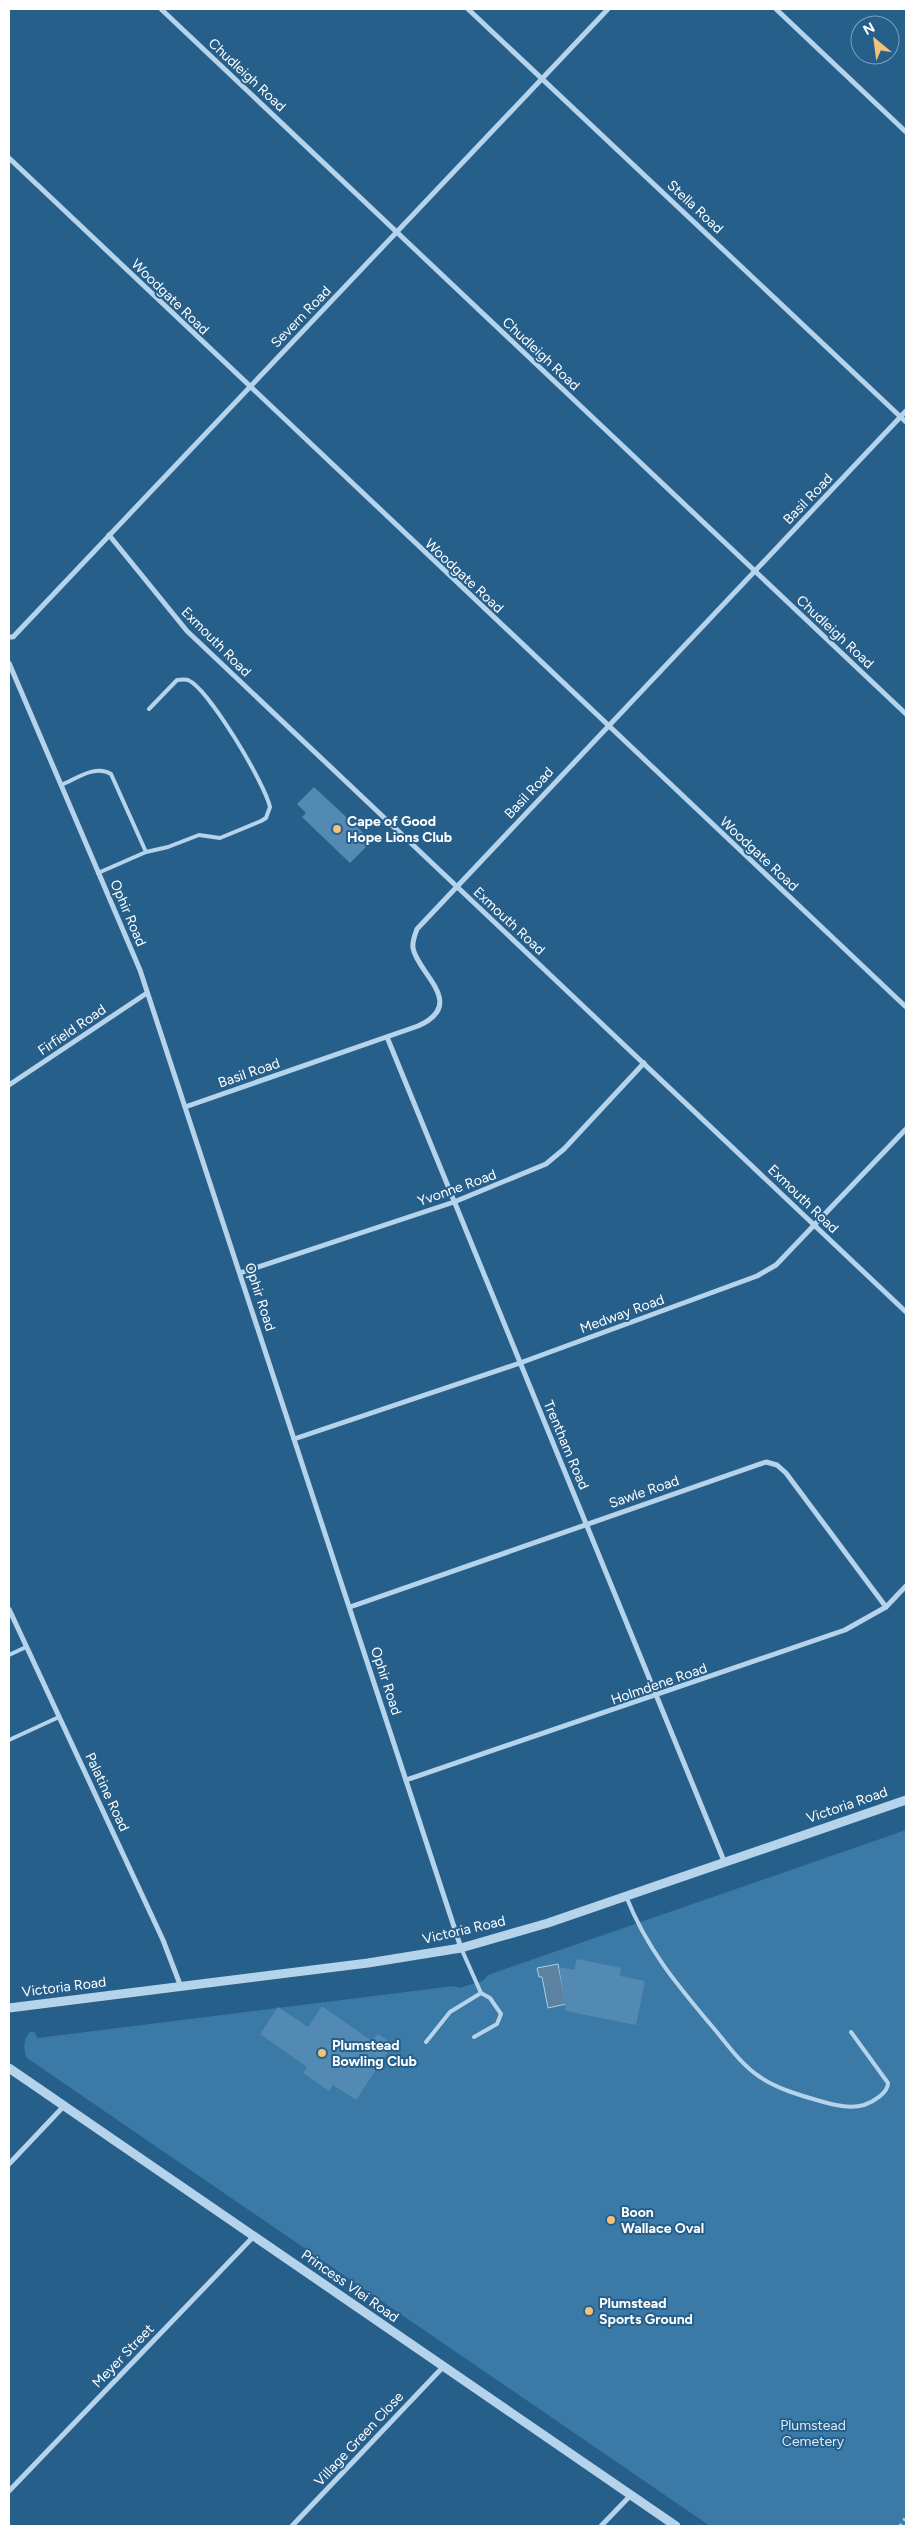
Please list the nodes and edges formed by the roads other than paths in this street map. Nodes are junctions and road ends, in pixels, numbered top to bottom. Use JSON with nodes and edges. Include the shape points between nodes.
{"nodes":[{"id":1,"x":161,"y":9,"type":"edge"},
{"id":2,"x":468,"y":9,"type":"edge"},
{"id":3,"x":608,"y":9,"type":"edge"},
{"id":4,"x":776,"y":9,"type":"edge"},
{"id":5,"x":542,"y":79,"type":"junction"},
{"id":6,"x":906,"y":132,"type":"edge"},
{"id":7,"x":9,"y":158,"type":"edge"},
{"id":8,"x":397,"y":232,"type":"junction"},
{"id":9,"x":249,"y":388,"type":"junction"},
{"id":10,"x":906,"y":412,"type":"edge"},
{"id":11,"x":901,"y":417,"type":"junction"},
{"id":12,"x":906,"y":422,"type":"edge"},
{"id":13,"x":109,"y":535,"type":"junction"},
{"id":14,"x":754,"y":571,"type":"junction"},
{"id":15,"x":9,"y":638,"type":"edge"},
{"id":16,"x":9,"y":663,"type":"edge"},
{"id":17,"x":149,"y":709,"type":"dead end"},
{"id":18,"x":906,"y":714,"type":"edge"},
{"id":19,"x":607,"y":726,"type":"junction"},
{"id":20,"x":62,"y":785,"type":"junction"},
{"id":21,"x":146,"y":852,"type":"junction"},
{"id":22,"x":98,"y":873,"type":"junction"},
{"id":23,"x":456,"y":887,"type":"junction"},
{"id":24,"x":147,"y":993,"type":"junction"},
{"id":25,"x":906,"y":1007,"type":"edge"},
{"id":26,"x":387,"y":1037,"type":"junction"},
{"id":27,"x":644,"y":1063,"type":"junction"},
{"id":28,"x":9,"y":1085,"type":"edge"},
{"id":29,"x":185,"y":1107,"type":"junction"},
{"id":30,"x":906,"y":1128,"type":"edge"},
{"id":31,"x":454,"y":1202,"type":"junction"},
{"id":32,"x":814,"y":1226,"type":"junction"},
{"id":33,"x":240,"y":1273,"type":"junction"},
{"id":34,"x":906,"y":1312,"type":"edge"},
{"id":35,"x":520,"y":1363,"type":"junction"},
{"id":36,"x":294,"y":1438,"type":"junction"},
{"id":37,"x":587,"y":1524,"type":"junction"},
{"id":38,"x":906,"y":1586,"type":"edge"},
{"id":39,"x":350,"y":1607,"type":"junction"},
{"id":40,"x":886,"y":1607,"type":"junction"},
{"id":41,"x":9,"y":1609,"type":"edge"},
{"id":42,"x":26,"y":1647,"type":"junction"},
{"id":43,"x":9,"y":1655,"type":"edge"},
{"id":44,"x":656,"y":1697,"type":"junction"},
{"id":45,"x":59,"y":1717,"type":"junction"},
{"id":46,"x":9,"y":1740,"type":"edge"},
{"id":47,"x":406,"y":1780,"type":"junction"},
{"id":48,"x":906,"y":1800,"type":"edge"},
{"id":49,"x":724,"y":1861,"type":"junction"},
{"id":50,"x":626,"y":1896,"type":"junction"},
{"id":51,"x":461,"y":1948,"type":"junction"},
{"id":52,"x":181,"y":1986,"type":"junction"},
{"id":53,"x":481,"y":1994,"type":"junction"},
{"id":54,"x":9,"y":2008,"type":"edge"},
{"id":55,"x":851,"y":2032,"type":"dead end"},
{"id":56,"x":474,"y":2037,"type":"dead end"},
{"id":57,"x":426,"y":2042,"type":"dead end"},
{"id":58,"x":10,"y":2070,"type":"edge"},
{"id":59,"x":63,"y":2106,"type":"junction"},
{"id":60,"x":9,"y":2164,"type":"edge"},
{"id":61,"x":254,"y":2236,"type":"junction"},
{"id":62,"x":443,"y":2366,"type":"junction"},
{"id":63,"x":9,"y":2491,"type":"edge"},
{"id":64,"x":631,"y":2495,"type":"junction"},
{"id":65,"x":292,"y":2526,"type":"edge"},
{"id":66,"x":601,"y":2526,"type":"edge"},
{"id":67,"x":676,"y":2526,"type":"edge"}],
"edges":[{"from":1,"to":8,"type":"street","name":"Chudleigh Road"},
{"from":2,"to":5,"type":"street","name":"Stella Road"},
{"from":3,"to":5,"type":"street","name":"Severn Road"},
{"from":4,"to":6,"type":"street"},
{"from":5,"to":8,"type":"street","name":"Severn Road"},
{"from":5,"to":11,"type":"street","name":"Stella Road"},
{"from":7,"to":9,"type":"street","name":"Woodgate Road"},
{"from":8,"to":9,"type":"street","name":"Severn Road"},
{"from":8,"to":14,"type":"street","name":"Chudleigh Road"},
{"from":9,"to":13,"type":"street","name":"Severn Road"},
{"from":9,"to":19,"type":"street","name":"Woodgate Road"},
{"from":10,"to":11,"type":"street","name":"Basil Road"},
{"from":11,"to":12,"type":"street","name":"Stella Road"},
{"from":11,"to":14,"type":"street","name":"Basil Road"},
{"from":13,"to":15,"type":"street","name":"Severn Road"},
{"from":13,"to":23,"type":"street","name":"Exmouth Road","via":[[187,631]]},
{"from":14,"to":18,"type":"street","name":"Chudleigh Road"},
{"from":14,"to":19,"type":"street","name":"Basil Road"},
{"from":16,"to":20,"type":"street","name":"Ophir Road"},
{"from":17,"to":21,"type":"lane","via":[[176,680],[189,680],[194,684],[250,760],[270,807],[266,818],[224,837],[199,835]]},
{"from":19,"to":23,"type":"street","name":"Basil Road"},
{"from":19,"to":25,"type":"street","name":"Woodgate Road"},
{"from":20,"to":21,"type":"lane","via":[[95,771],[110,774]]},
{"from":20,"to":22,"type":"street","name":"Ophir Road"},
{"from":21,"to":22,"type":"lane"},
{"from":22,"to":24,"type":"street","name":"Ophir Road"},
{"from":23,"to":26,"type":"street","name":"Basil Road","via":[[418,929],[413,941],[414,953],[438,992],[435,1012],[425,1023]]},
{"from":23,"to":27,"type":"street","name":"Exmouth Road"},
{"from":24,"to":28,"type":"street","name":"Firfield Road"},
{"from":24,"to":29,"type":"street","name":"Ophir Road"},
{"from":26,"to":29,"type":"street","name":"Basil Road"},
{"from":26,"to":31,"type":"street","name":"Trentham Road"},
{"from":27,"to":31,"type":"street","name":"Yvonne Road","via":[[556,1157]]},
{"from":27,"to":32,"type":"street","name":"Exmouth Road"},
{"from":29,"to":33,"type":"street","name":"Ophir Road"},
{"from":30,"to":32,"type":"street","name":"Medway Road"},
{"from":31,"to":33,"type":"street","name":"Yvonne Road"},
{"from":31,"to":35,"type":"street","name":"Trentham Road"},
{"from":32,"to":34,"type":"street","name":"Exmouth Road"},
{"from":32,"to":35,"type":"street","name":"Medway Road","via":[[776,1265],[757,1276]]},
{"from":33,"to":36,"type":"street","name":"Ophir Road"},
{"from":35,"to":36,"type":"street","name":"Medway Road"},
{"from":35,"to":37,"type":"street","name":"Trentham Road"},
{"from":36,"to":39,"type":"street","name":"Ophir Road"},
{"from":37,"to":39,"type":"street","name":"Sawle Road"},
{"from":37,"to":40,"type":"street","name":"Sawle Road","via":[[761,1463],[772,1463],[786,1472]]},
{"from":37,"to":44,"type":"street","name":"Trentham Road"},
{"from":38,"to":40,"type":"street","name":"Holmdene Road"},
{"from":39,"to":47,"type":"street","name":"Ophir Road"},
{"from":40,"to":44,"type":"street","name":"Holmdene Road","via":[[846,1630]]},
{"from":41,"to":42,"type":"street","name":"Palatine Road"},
{"from":42,"to":43,"type":"lane"},
{"from":42,"to":45,"type":"street","name":"Palatine Road"},
{"from":44,"to":47,"type":"street","name":"Holmdene Road"},
{"from":44,"to":49,"type":"street","name":"Trentham Road"},
{"from":45,"to":46,"type":"lane"},
{"from":45,"to":52,"type":"street","name":"Palatine Road","via":[[163,1940]]},
{"from":47,"to":51,"type":"street","name":"Ophir Road"},
{"from":48,"to":49,"type":"street","name":"Victoria Road"},
{"from":49,"to":50,"type":"street","name":"Victoria Road"},
{"from":50,"to":51,"type":"street","name":"Victoria Road"},
{"from":50,"to":55,"type":"lane","via":[[638,1926],[667,1972],[736,2055],[769,2083],[832,2104],[856,2107],[869,2103],[884,2092],[888,2083]]},
{"from":51,"to":52,"type":"street","name":"Victoria Road"},
{"from":51,"to":53,"type":"lane"},
{"from":52,"to":54,"type":"street","name":"Victoria Road"},
{"from":53,"to":56,"type":"lane","via":[[493,2001],[501,2018],[497,2024]]},
{"from":53,"to":57,"type":"lane","via":[[450,2012]]},
{"from":58,"to":59,"type":"street","name":"Princess Vlei Road"},
{"from":59,"to":60,"type":"street"},
{"from":59,"to":61,"type":"street","name":"Princess Vlei Road"},
{"from":61,"to":62,"type":"street","name":"Princess Vlei Road"},
{"from":61,"to":63,"type":"street","name":"Meyer Street"},
{"from":62,"to":64,"type":"street","name":"Princess Vlei Road"},
{"from":62,"to":65,"type":"street","name":"Village Green Close"},
{"from":64,"to":66,"type":"street"},
{"from":64,"to":67,"type":"street","name":"Princess Vlei Road"}]}
